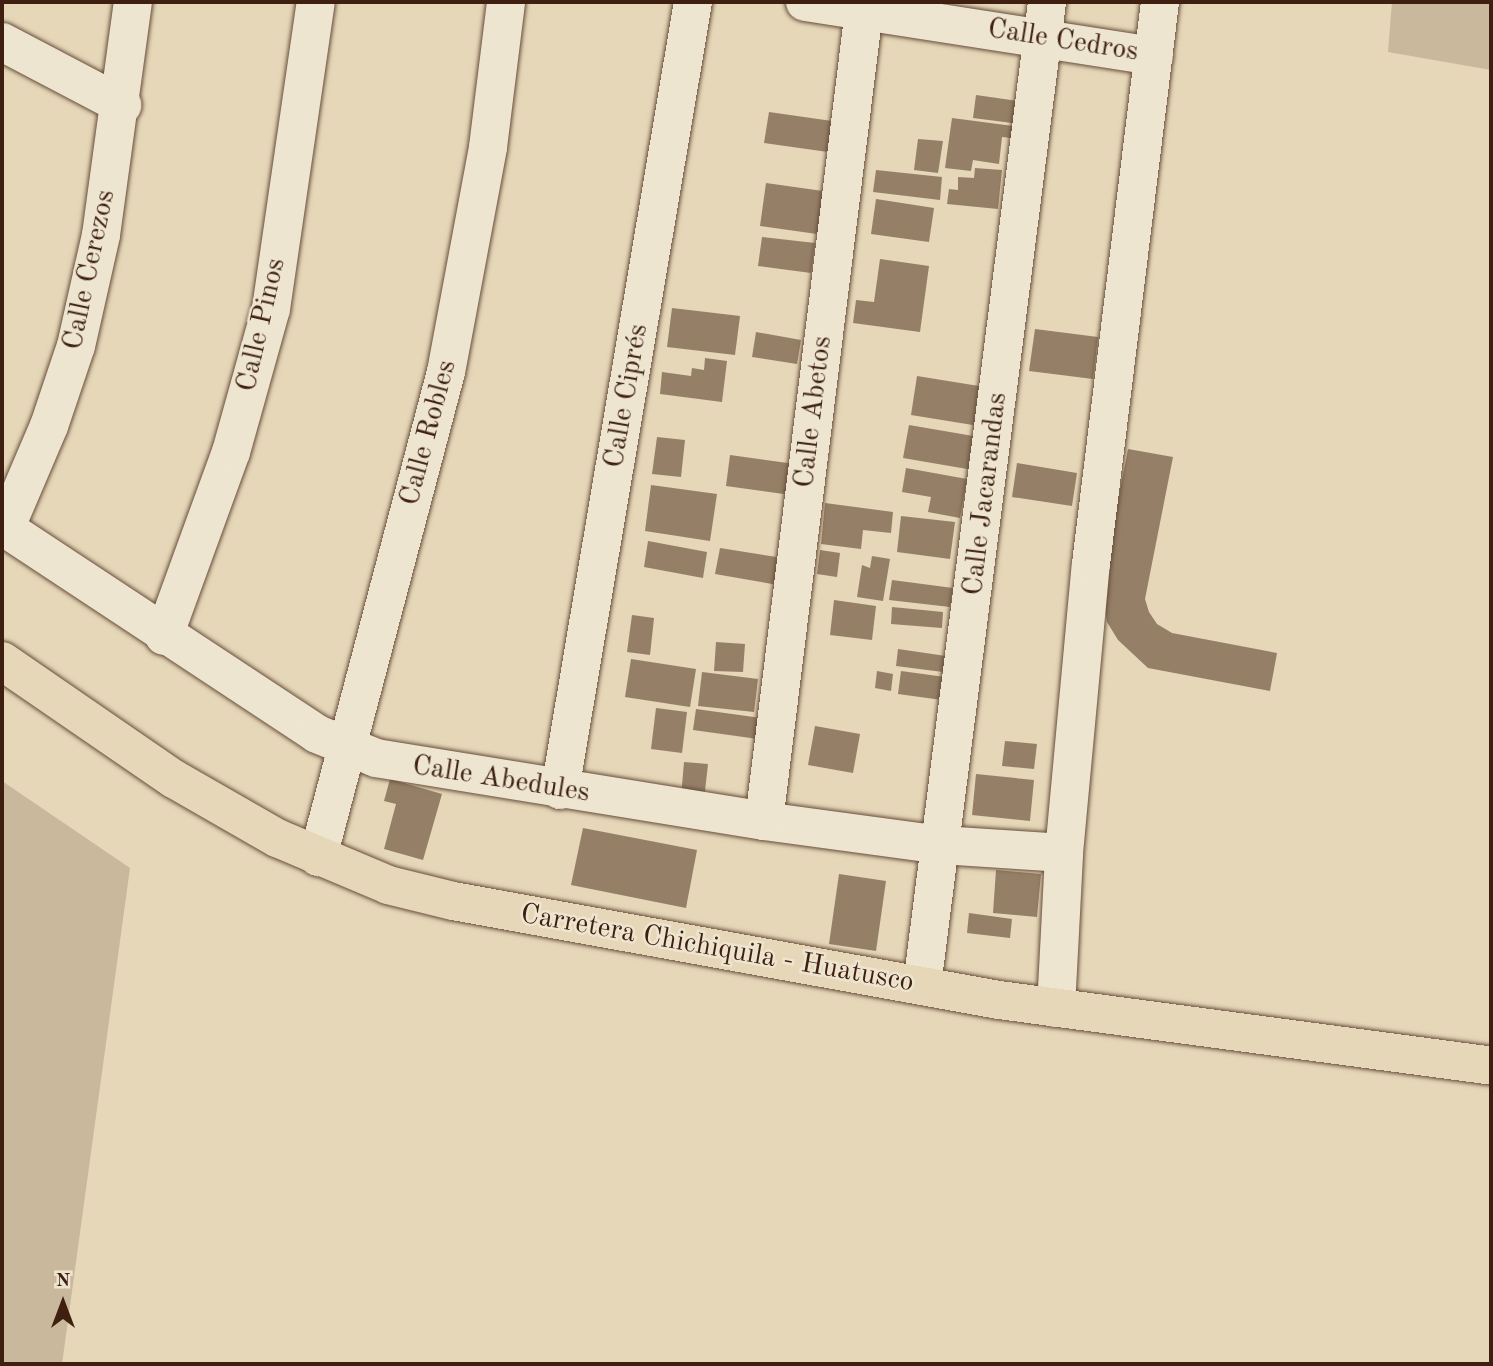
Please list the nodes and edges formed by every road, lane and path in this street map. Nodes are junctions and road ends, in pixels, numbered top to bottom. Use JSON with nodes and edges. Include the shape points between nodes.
{"nodes":[{"id":1,"x":133,"y":2,"type":"edge"},
{"id":2,"x":316,"y":2,"type":"edge"},
{"id":3,"x":506,"y":2,"type":"edge"},
{"id":4,"x":693,"y":2,"type":"edge"},
{"id":5,"x":805,"y":2,"type":"edge"},
{"id":6,"x":1160,"y":2,"type":"edge"},
{"id":7,"x":864,"y":6,"type":"edge"},
{"id":8,"x":1044,"y":19,"type":"edge"},
{"id":9,"x":2,"y":42,"type":"edge"},
{"id":10,"x":1154,"y":56,"type":"junction"},
{"id":11,"x":122,"y":105,"type":"junction"},
{"id":12,"x":4,"y":527,"type":"edge"},
{"id":13,"x":164,"y":636,"type":"junction"},
{"id":14,"x":2,"y":661,"type":"edge"},
{"id":15,"x":344,"y":747,"type":"junction"},
{"id":16,"x":560,"y":790,"type":"junction"},
{"id":17,"x":764,"y":821,"type":"junction"},
{"id":18,"x":941,"y":845,"type":"junction"},
{"id":19,"x":1064,"y":853,"type":"junction"},
{"id":20,"x":318,"y":857,"type":"junction"},
{"id":21,"x":922,"y":986,"type":"junction"},
{"id":22,"x":1056,"y":1008,"type":"junction"},
{"id":23,"x":1491,"y":1066,"type":"edge"}],
"edges":[{"from":1,"to":11,"type":"street","name":"Calle Cerezos"},
{"from":2,"to":13,"type":"street","name":"Calle Pinos","via":[[271,309],[231,452]]},
{"from":3,"to":15,"type":"street","name":"Calle Robles","via":[[471,250],[446,372]]},
{"from":4,"to":16,"type":"street","name":"Calle Ciprés"},
{"from":5,"to":7,"type":"street","name":"Calle Cedros"},
{"from":6,"to":10,"type":"street"},
{"from":7,"to":8,"type":"street","name":"Calle Cedros"},
{"from":7,"to":17,"type":"street","name":"Calle Abetos"},
{"from":8,"to":10,"type":"street","name":"Calle Cedros"},
{"from":8,"to":18,"type":"street","name":"Calle Jacarandas"},
{"from":9,"to":11,"type":"street"},
{"from":10,"to":19,"type":"street","via":[[1091,564]]},
{"from":11,"to":12,"type":"street","name":"Calle Cerezos","via":[[101,235],[76,346]]},
{"from":12,"to":13,"type":"street","name":"Calle Abedules"},
{"from":13,"to":15,"type":"street","name":"Calle Abedules"},
{"from":14,"to":20,"type":"main road","name":"Carretera Chichiquila - Huatusco","via":[[174,779]]},
{"from":15,"to":16,"type":"street","name":"Calle Abedules","via":[[445,773]]},
{"from":15,"to":20,"type":"street","name":"Calle Robles"},
{"from":16,"to":17,"type":"street","name":"Calle Abedules"},
{"from":17,"to":18,"type":"street","name":"Calle Abedules"},
{"from":18,"to":19,"type":"street","name":"Calle Abedules"},
{"from":18,"to":21,"type":"street","name":"Calle Jacarandas"},
{"from":19,"to":22,"type":"street"},
{"from":20,"to":21,"type":"main road","name":"Carretera Chichiquila - Huatusco","via":[[388,885],[453,901]]},
{"from":21,"to":22,"type":"main road","name":"Carretera Chichiquila - Huatusco"},
{"from":22,"to":23,"type":"main road","name":"Carretera Chichiquila - Huatusco"}]}
